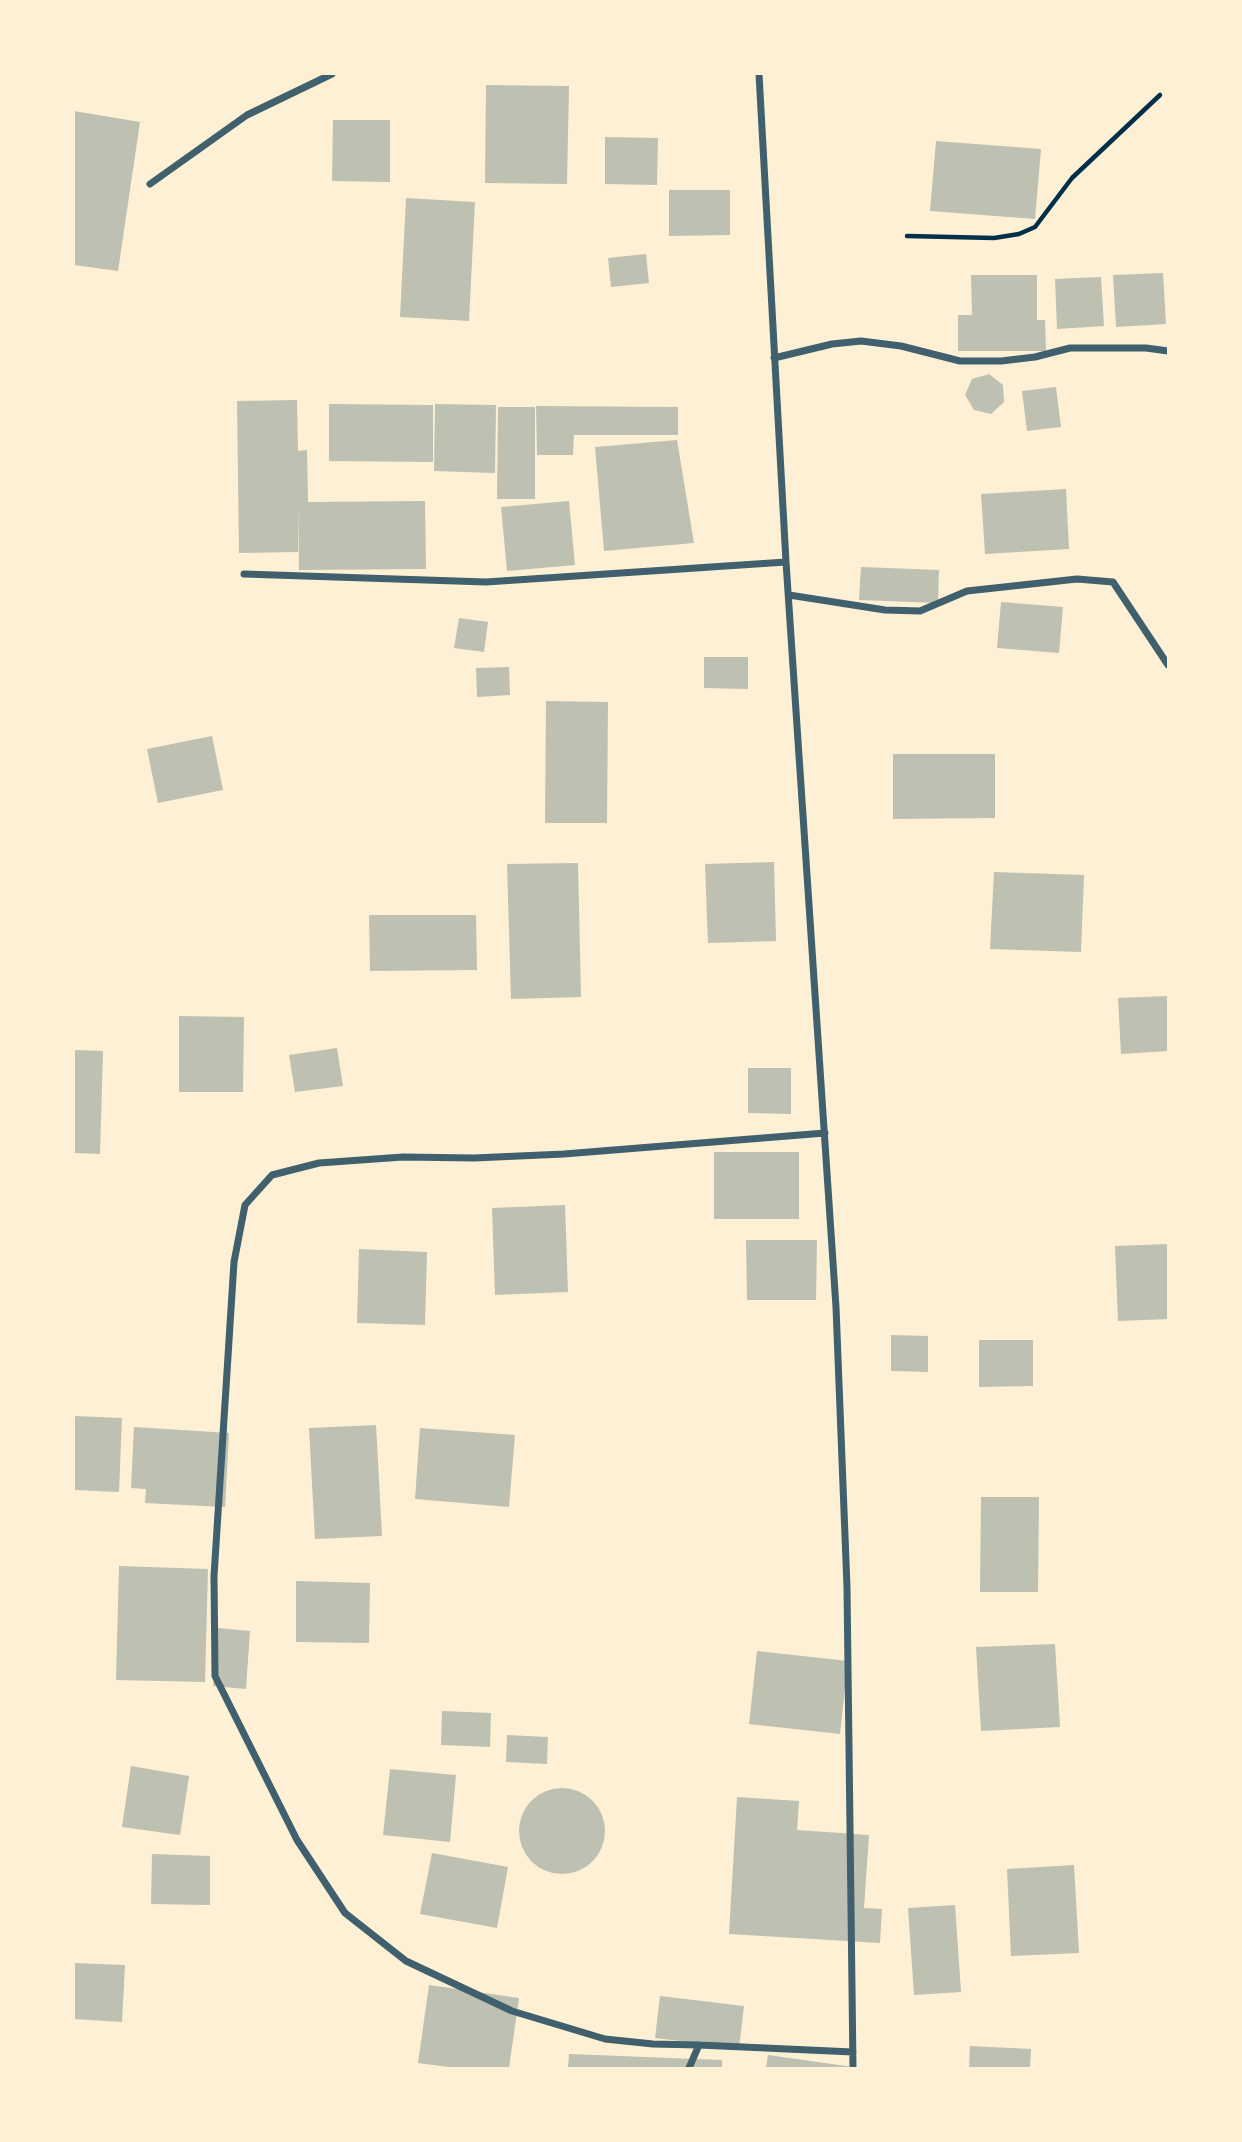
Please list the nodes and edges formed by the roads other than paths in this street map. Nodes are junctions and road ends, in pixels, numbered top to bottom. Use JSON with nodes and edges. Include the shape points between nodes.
{"nodes":[{"id":1,"x":332,"y":74,"type":"edge"},
{"id":2,"x":759,"y":74,"type":"edge"},
{"id":3,"x":150,"y":184,"type":"dead end"},
{"id":4,"x":1168,"y":351,"type":"edge"},
{"id":5,"x":774,"y":358,"type":"junction"},
{"id":6,"x":786,"y":562,"type":"junction"},
{"id":7,"x":244,"y":574,"type":"dead end"},
{"id":8,"x":789,"y":595,"type":"junction"},
{"id":9,"x":1168,"y":665,"type":"edge"},
{"id":10,"x":825,"y":1133,"type":"junction"},
{"id":11,"x":699,"y":2045,"type":"junction"},
{"id":12,"x":853,"y":2052,"type":"junction"},
{"id":13,"x":689,"y":2068,"type":"edge"},
{"id":14,"x":853,"y":2068,"type":"edge"}],
"edges":[{"from":1,"to":3,"type":"street","via":[[247,115]]},
{"from":2,"to":5,"type":"street"},
{"from":4,"to":5,"type":"street","via":[[1070,348],[1001,361],[960,361],[861,341]]},
{"from":5,"to":6,"type":"street"},
{"from":6,"to":7,"type":"street","via":[[486,582]]},
{"from":6,"to":8,"type":"street"},
{"from":8,"to":9,"type":"street","via":[[920,611],[967,591],[1077,579],[1113,582]]},
{"from":8,"to":10,"type":"street"},
{"from":10,"to":11,"type":"street","via":[[564,1154],[319,1163],[272,1175],[245,1205],[234,1262],[214,1576],[215,1676],[297,1840],[345,1913],[406,1961],[512,2011],[605,2039]]},
{"from":10,"to":12,"type":"street","via":[[848,1587]]},
{"from":11,"to":12,"type":"street"},
{"from":11,"to":13,"type":"street"},
{"from":12,"to":14,"type":"street"}]}
